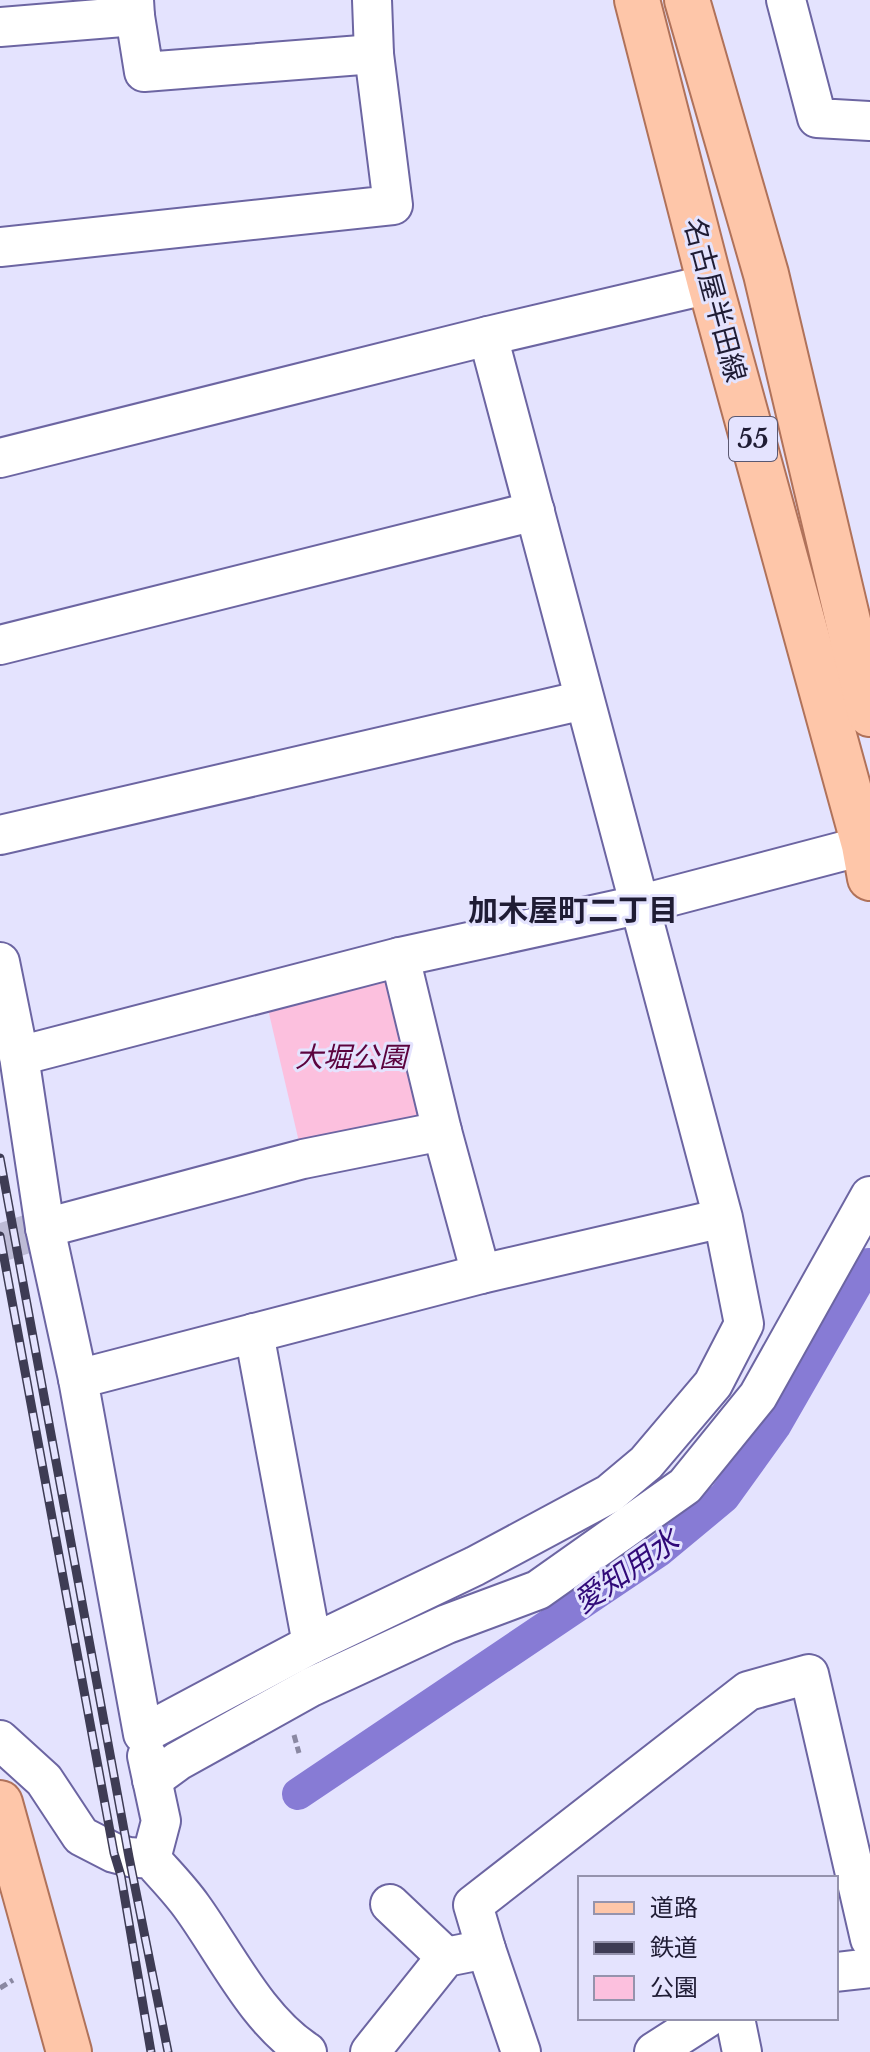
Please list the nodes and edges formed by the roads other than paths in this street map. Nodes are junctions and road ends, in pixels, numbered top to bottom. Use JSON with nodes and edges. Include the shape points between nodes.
{"nodes":[{"id":1,"x":372,"y":0,"type":"edge"},
{"id":2,"x":637,"y":0,"type":"edge"},
{"id":3,"x":687,"y":0,"type":"edge"},
{"id":4,"x":786,"y":0,"type":"edge"},
{"id":5,"x":134,"y":8,"type":"edge"},
{"id":6,"x":0,"y":27,"type":"edge"},
{"id":7,"x":374,"y":54,"type":"junction"},
{"id":8,"x":870,"y":121,"type":"edge"},
{"id":9,"x":0,"y":247,"type":"edge"},
{"id":10,"x":710,"y":284,"type":"junction"},
{"id":11,"x":488,"y":336,"type":"junction"},
{"id":12,"x":0,"y":458,"type":"edge"},
{"id":13,"x":535,"y":511,"type":"junction"},
{"id":14,"x":0,"y":645,"type":"edge"},
{"id":15,"x":584,"y":700,"type":"junction"},
{"id":16,"x":870,"y":714,"type":"edge"},
{"id":17,"x":0,"y":835,"type":"edge"},
{"id":18,"x":868,"y":856,"type":"edge"},
{"id":19,"x":638,"y":905,"type":"junction"},
{"id":20,"x":400,"y":957,"type":"junction"},
{"id":21,"x":0,"y":962,"type":"edge"},
{"id":22,"x":19,"y":1056,"type":"junction"},
{"id":23,"x":442,"y":1131,"type":"junction"},
{"id":24,"x":870,"y":1196,"type":"edge"},
{"id":25,"x":723,"y":1218,"type":"junction"},
{"id":26,"x":45,"y":1228,"type":"junction"},
{"id":27,"x":481,"y":1274,"type":"junction"},
{"id":28,"x":254,"y":1333,"type":"junction"},
{"id":29,"x":78,"y":1379,"type":"junction"},
{"id":30,"x":312,"y":1644,"type":"junction"},
{"id":31,"x":143,"y":1734,"type":"junction"},
{"id":32,"x":0,"y":1740,"type":"edge"},
{"id":33,"x":152,"y":1780,"type":"junction"},
{"id":34,"x":0,"y":1803,"type":"edge"},
{"id":35,"x":151,"y":1859,"type":"junction"},
{"id":36,"x":390,"y":1904,"type":"dead end"},
{"id":37,"x":870,"y":1939,"type":"edge"},
{"id":38,"x":486,"y":1949,"type":"junction"},
{"id":39,"x":446,"y":1957,"type":"junction"},
{"id":40,"x":870,"y":1968,"type":"edge"},
{"id":41,"x":838,"y":1972,"type":"edge"},
{"id":42,"x":704,"y":2020,"type":"edge"},
{"id":43,"x":735,"y":2020,"type":"edge"},
{"id":44,"x":304,"y":2051,"type":"edge"},
{"id":45,"x":69,"y":2052,"type":"edge"},
{"id":46,"x":370,"y":2052,"type":"edge"},
{"id":47,"x":521,"y":2052,"type":"edge"},
{"id":48,"x":654,"y":2052,"type":"edge"},
{"id":49,"x":742,"y":2052,"type":"edge"}],
"edges":[{"from":1,"to":7,"type":"street"},
{"from":2,"to":10,"type":"main road","name":"名古屋半田線","number":"55"},
{"from":3,"to":16,"type":"main road","name":"名古屋半田線","number":"55","via":[[766,274]]},
{"from":4,"to":8,"type":"street","via":[[817,118]]},
{"from":5,"to":6,"type":"street"},
{"from":5,"to":7,"type":"street","via":[[144,72]]},
{"from":7,"to":9,"type":"street","via":[[393,205]]},
{"from":10,"to":11,"type":"street"},
{"from":10,"to":18,"type":"main road","name":"名古屋半田線","number":"55"},
{"from":11,"to":12,"type":"street"},
{"from":11,"to":13,"type":"street"},
{"from":13,"to":14,"type":"street"},
{"from":13,"to":15,"type":"street"},
{"from":15,"to":17,"type":"street"},
{"from":15,"to":19,"type":"street"},
{"from":18,"to":19,"type":"street"},
{"from":19,"to":20,"type":"street"},
{"from":19,"to":25,"type":"street"},
{"from":20,"to":22,"type":"street"},
{"from":20,"to":23,"type":"street"},
{"from":21,"to":22,"type":"street"},
{"from":22,"to":26,"type":"street"},
{"from":23,"to":26,"type":"street","via":[[303,1159]]},
{"from":23,"to":27,"type":"street"},
{"from":24,"to":33,"type":"street","via":[[758,1396],[685,1486],[538,1590],[447,1624],[311,1687]]},
{"from":25,"to":27,"type":"street"},
{"from":25,"to":30,"type":"street","via":[[744,1324],[713,1384],[646,1463],[609,1494]]},
{"from":26,"to":29,"type":"street"},
{"from":27,"to":28,"type":"street"},
{"from":28,"to":29,"type":"street"},
{"from":28,"to":30,"type":"street"},
{"from":29,"to":31,"type":"street"},
{"from":30,"to":31,"type":"street"},
{"from":31,"to":33,"type":"street"},
{"from":32,"to":35,"type":"street","via":[[44,1780],[81,1836],[114,1853]]},
{"from":33,"to":35,"type":"street","via":[[161,1821]]},
{"from":34,"to":45,"type":"main road"},
{"from":35,"to":44,"type":"street","via":[[273,2023]]},
{"from":36,"to":39,"type":"street"},
{"from":37,"to":38,"type":"street","via":[[809,1674],[748,1691],[473,1905]]},
{"from":38,"to":39,"type":"street"},
{"from":38,"to":47,"type":"street"},
{"from":39,"to":46,"type":"street"},
{"from":40,"to":41,"type":"street"},
{"from":42,"to":48,"type":"street"},
{"from":43,"to":49,"type":"street"}]}
